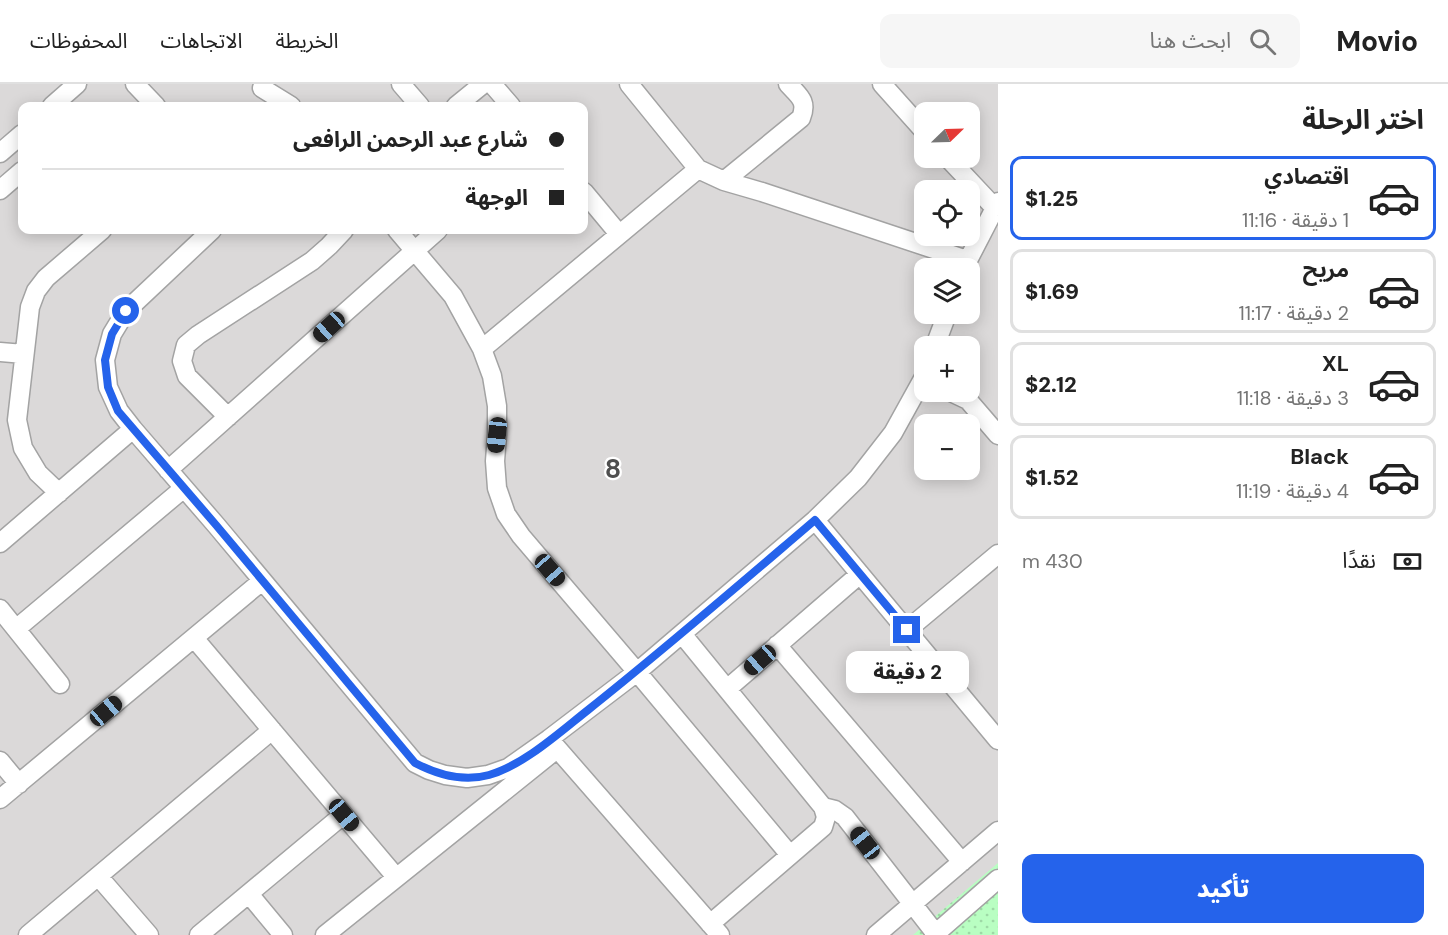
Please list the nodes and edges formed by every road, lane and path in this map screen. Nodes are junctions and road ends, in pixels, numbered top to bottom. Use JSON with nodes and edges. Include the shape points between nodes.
{"nodes":[{"id":1,"x":77,"y":84,"type":"edge"},
{"id":2,"x":135,"y":84,"type":"edge"},
{"id":3,"x":401,"y":84,"type":"edge"},
{"id":4,"x":483,"y":84,"type":"edge"},
{"id":5,"x":492,"y":84,"type":"edge"},
{"id":6,"x":629,"y":84,"type":"edge"},
{"id":7,"x":788,"y":84,"type":"edge"},
{"id":8,"x":882,"y":84,"type":"edge"},
{"id":9,"x":260,"y":86,"type":"edge"},
{"id":10,"x":57,"y":102,"type":"edge"},
{"id":11,"x":152,"y":102,"type":"edge"},
{"id":12,"x":263,"y":102,"type":"edge"},
{"id":13,"x":285,"y":102,"type":"edge"},
{"id":14,"x":417,"y":102,"type":"edge"},
{"id":15,"x":461,"y":102,"type":"edge"},
{"id":16,"x":508,"y":102,"type":"edge"},
{"id":17,"x":914,"y":120,"type":"edge"},
{"id":18,"x":18,"y":137,"type":"edge"},
{"id":19,"x":0,"y":153,"type":"edge"},
{"id":20,"x":698,"y":168,"type":"junction"},
{"id":21,"x":958,"y":168,"type":"edge"},
{"id":22,"x":18,"y":174,"type":"edge"},
{"id":23,"x":724,"y":181,"type":"junction"},
{"id":24,"x":0,"y":190,"type":"edge"},
{"id":25,"x":588,"y":197,"type":"edge"},
{"id":26,"x":996,"y":205,"type":"edge"},
{"id":27,"x":97,"y":234,"type":"edge"},
{"id":28,"x":208,"y":234,"type":"edge"},
{"id":29,"x":340,"y":234,"type":"edge"},
{"id":30,"x":400,"y":234,"type":"edge"},
{"id":31,"x":433,"y":234,"type":"edge"},
{"id":32,"x":619,"y":234,"type":"junction"},
{"id":33,"x":414,"y":251,"type":"junction"},
{"id":34,"x":949,"y":258,"type":"edge"},
{"id":35,"x":969,"y":258,"type":"edge"},
{"id":36,"x":482,"y":349,"type":"junction"},
{"id":37,"x":0,"y":352,"type":"edge"},
{"id":38,"x":24,"y":354,"type":"junction"},
{"id":39,"x":914,"y":396,"type":"edge"},
{"id":40,"x":970,"y":402,"type":"edge"},
{"id":41,"x":228,"y":417,"type":"junction"},
{"id":42,"x":133,"y":429,"type":"junction"},
{"id":43,"x":998,"y":435,"type":"edge"},
{"id":44,"x":168,"y":470,"type":"junction"},
{"id":45,"x":184,"y":488,"type":"junction"},
{"id":46,"x":59,"y":493,"type":"junction"},
{"id":47,"x":815,"y":520,"type":"junction"},
{"id":48,"x":0,"y":543,"type":"edge"},
{"id":49,"x":998,"y":554,"type":"edge"},
{"id":50,"x":860,"y":574,"type":"junction"},
{"id":51,"x":262,"y":581,"type":"junction"},
{"id":52,"x":0,"y":609,"type":"edge"},
{"id":53,"x":16,"y":629,"type":"junction"},
{"id":54,"x":907,"y":630,"type":"junction"},
{"id":55,"x":682,"y":634,"type":"junction"},
{"id":56,"x":194,"y":638,"type":"junction"},
{"id":57,"x":777,"y":645,"type":"junction"},
{"id":58,"x":637,"y":672,"type":"junction"},
{"id":59,"x":60,"y":684,"type":"dead end"},
{"id":60,"x":727,"y":689,"type":"junction"},
{"id":61,"x":994,"y":728,"type":"edge"},
{"id":62,"x":272,"y":730,"type":"junction"},
{"id":63,"x":553,"y":744,"type":"junction"},
{"id":64,"x":0,"y":761,"type":"edge"},
{"id":65,"x":19,"y":784,"type":"junction"},
{"id":66,"x":0,"y":799,"type":"edge"},
{"id":67,"x":823,"y":807,"type":"junction"},
{"id":68,"x":344,"y":815,"type":"junction"},
{"id":69,"x":998,"y":831,"type":"edge"},
{"id":70,"x":790,"y":855,"type":"junction"},
{"id":71,"x":962,"y":862,"type":"junction"},
{"id":72,"x":98,"y":876,"type":"junction"},
{"id":73,"x":396,"y":877,"type":"junction"},
{"id":74,"x":998,"y":879,"type":"edge"},
{"id":75,"x":249,"y":894,"type":"junction"},
{"id":76,"x":912,"y":904,"type":"junction"},
{"id":77,"x":715,"y":929,"type":"edge"},
{"id":78,"x":935,"y":934,"type":"edge"},
{"id":79,"x":28,"y":935,"type":"edge"},
{"id":80,"x":149,"y":935,"type":"edge"},
{"id":81,"x":199,"y":935,"type":"edge"},
{"id":82,"x":283,"y":935,"type":"edge"},
{"id":83,"x":325,"y":935,"type":"edge"},
{"id":84,"x":876,"y":935,"type":"edge"}],
"edges":[{"from":1,"to":10,"type":"street"},
{"from":2,"to":11,"type":"street"},
{"from":3,"to":14,"type":"street"},
{"from":4,"to":15,"type":"street"},
{"from":5,"to":16,"type":"street"},
{"from":6,"to":20,"type":"street"},
{"from":7,"to":23,"type":"street","via":[[804,104],[801,118]]},
{"from":8,"to":17,"type":"street"},
{"from":9,"to":12,"type":"street"},
{"from":9,"to":13,"type":"street"},
{"from":18,"to":19,"type":"street"},
{"from":20,"to":23,"type":"street"},
{"from":20,"to":32,"type":"street"},
{"from":21,"to":26,"type":"street"},
{"from":22,"to":24,"type":"street"},
{"from":23,"to":34,"type":"street"},
{"from":25,"to":32,"type":"street"},
{"from":26,"to":35,"type":"street"},
{"from":27,"to":38,"type":"street","via":[[36,291]]},
{"from":28,"to":42,"type":"street","via":[[126,311],[112,334],[105,360],[108,387],[118,411]]},
{"from":29,"to":41,"type":"street","via":[[312,261],[186,345],[182,361],[187,376]]},
{"from":30,"to":33,"type":"street"},
{"from":31,"to":33,"type":"street"},
{"from":32,"to":36,"type":"street"},
{"from":33,"to":36,"type":"street","via":[[453,296]]},
{"from":33,"to":41,"type":"street"},
{"from":36,"to":58,"type":"street","via":[[497,406],[497,488],[506,514]]},
{"from":37,"to":38,"type":"street"},
{"from":38,"to":46,"type":"street","via":[[17,420],[23,448],[38,473]]},
{"from":39,"to":47,"type":"street","via":[[893,433],[858,478]]},
{"from":40,"to":43,"type":"street"},
{"from":41,"to":44,"type":"street"},
{"from":42,"to":44,"type":"street"},
{"from":42,"to":46,"type":"street"},
{"from":44,"to":45,"type":"street"},
{"from":45,"to":51,"type":"street"},
{"from":45,"to":53,"type":"street"},
{"from":46,"to":48,"type":"street"},
{"from":47,"to":50,"type":"street"},
{"from":47,"to":55,"type":"street"},
{"from":49,"to":54,"type":"street"},
{"from":50,"to":54,"type":"street"},
{"from":50,"to":57,"type":"street"},
{"from":51,"to":56,"type":"street"},
{"from":51,"to":63,"type":"street","via":[[415,763],[445,776],[467,778],[508,768]]},
{"from":52,"to":53,"type":"street"},
{"from":53,"to":59,"type":"street"},
{"from":54,"to":61,"type":"street"},
{"from":55,"to":58,"type":"street"},
{"from":55,"to":60,"type":"street"},
{"from":56,"to":62,"type":"street"},
{"from":56,"to":65,"type":"street"},
{"from":57,"to":60,"type":"street"},
{"from":57,"to":71,"type":"street"},
{"from":58,"to":63,"type":"street"},
{"from":58,"to":70,"type":"street"},
{"from":60,"to":67,"type":"street"},
{"from":62,"to":68,"type":"street"},
{"from":62,"to":72,"type":"street"},
{"from":63,"to":73,"type":"street"},
{"from":63,"to":77,"type":"street"},
{"from":64,"to":65,"type":"street"},
{"from":65,"to":66,"type":"street"},
{"from":67,"to":70,"type":"street","via":[[823,827]]},
{"from":67,"to":76,"type":"street","via":[[845,817]]},
{"from":68,"to":73,"type":"street"},
{"from":68,"to":75,"type":"street"},
{"from":69,"to":71,"type":"street"},
{"from":70,"to":77,"type":"street"},
{"from":71,"to":76,"type":"street"},
{"from":72,"to":79,"type":"street"},
{"from":72,"to":80,"type":"street"},
{"from":73,"to":83,"type":"street"},
{"from":74,"to":78,"type":"street"},
{"from":75,"to":81,"type":"street"},
{"from":75,"to":82,"type":"street"},
{"from":76,"to":78,"type":"street"},
{"from":76,"to":84,"type":"street"}]}
